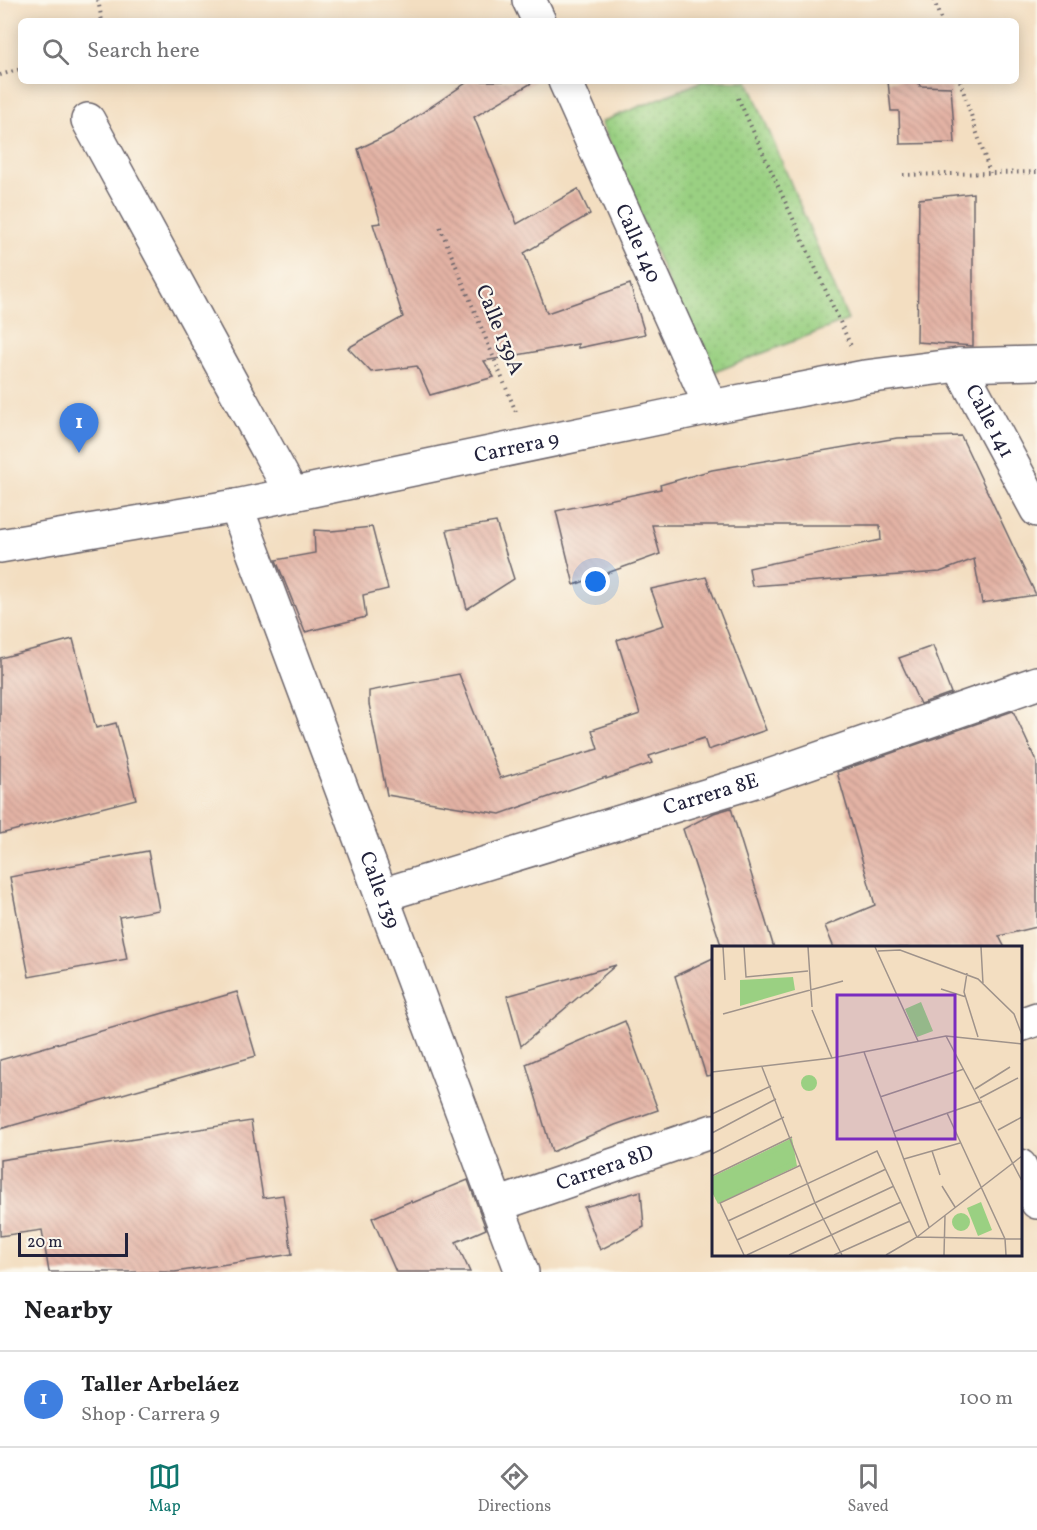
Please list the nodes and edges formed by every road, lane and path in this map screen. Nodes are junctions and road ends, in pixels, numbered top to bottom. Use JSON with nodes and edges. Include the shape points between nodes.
{"nodes":[{"id":1,"x":98,"y":0,"type":"edge"},
{"id":2,"x":529,"y":0,"type":"edge"},
{"id":3,"x":934,"y":0,"type":"edge"},
{"id":4,"x":101,"y":18,"type":"edge"},
{"id":5,"x":537,"y":18,"type":"edge"},
{"id":6,"x":940,"y":18,"type":"edge"},
{"id":7,"x":18,"y":70,"type":"edge"},
{"id":8,"x":0,"y":75,"type":"edge"},
{"id":9,"x":566,"y":84,"type":"edge"},
{"id":10,"x":961,"y":84,"type":"edge"},
{"id":11,"x":738,"y":98,"type":"dead end"},
{"id":12,"x":88,"y":120,"type":"dead end"},
{"id":13,"x":1037,"y":172,"type":"edge"},
{"id":14,"x":990,"y":173,"type":"junction"},
{"id":15,"x":903,"y":175,"type":"dead end"},
{"id":16,"x":440,"y":227,"type":"dead end"},
{"id":17,"x":1037,"y":363,"type":"edge"},
{"id":18,"x":959,"y":365,"type":"junction"},
{"id":19,"x":865,"y":377,"type":"junction"},
{"id":20,"x":711,"y":407,"type":"junction"},
{"id":21,"x":530,"y":445,"type":"junction"},
{"id":22,"x":292,"y":495,"type":"junction"},
{"id":23,"x":236,"y":506,"type":"junction"},
{"id":24,"x":1037,"y":510,"type":"edge"},
{"id":25,"x":0,"y":546,"type":"edge"},
{"id":26,"x":1037,"y":682,"type":"edge"},
{"id":27,"x":382,"y":895,"type":"junction"},
{"id":28,"x":1037,"y":1020,"type":"edge"},
{"id":29,"x":1022,"y":1024,"type":"edge"},
{"id":30,"x":712,"y":1131,"type":"edge"},
{"id":31,"x":1022,"y":1170,"type":"edge"},
{"id":32,"x":1037,"y":1202,"type":"edge"},
{"id":33,"x":497,"y":1205,"type":"junction"},
{"id":34,"x":522,"y":1272,"type":"edge"}],
"edges":[{"from":1,"to":4,"type":"path"},
{"from":2,"to":5,"type":"street"},
{"from":3,"to":6,"type":"path"},
{"from":7,"to":8,"type":"path"},
{"from":9,"to":20,"type":"street","name":"Calle 140"},
{"from":10,"to":14,"type":"path"},
{"from":11,"to":19,"type":"path"},
{"from":12,"to":22,"type":"street"},
{"from":13,"to":14,"type":"path"},
{"from":14,"to":15,"type":"path"},
{"from":16,"to":21,"type":"path","name":"Calle 139A"},
{"from":17,"to":18,"type":"street","name":"Carrera 9"},
{"from":18,"to":19,"type":"street","name":"Carrera 9"},
{"from":18,"to":24,"type":"street","name":"Calle 141"},
{"from":19,"to":20,"type":"street","name":"Carrera 9"},
{"from":20,"to":21,"type":"street","name":"Carrera 9"},
{"from":21,"to":22,"type":"street","name":"Carrera 9"},
{"from":22,"to":23,"type":"street","name":"Carrera 9"},
{"from":23,"to":25,"type":"street","name":"Carrera 9"},
{"from":23,"to":27,"type":"street","name":"Calle 139"},
{"from":26,"to":27,"type":"street","name":"Carrera 8E","via":[[758,780]]},
{"from":27,"to":33,"type":"street","name":"Calle 139"},
{"from":28,"to":29,"type":"street"},
{"from":30,"to":33,"type":"street","name":"Carrera 8D"},
{"from":31,"to":32,"type":"street"},
{"from":33,"to":34,"type":"street","name":"Calle 139"}]}
